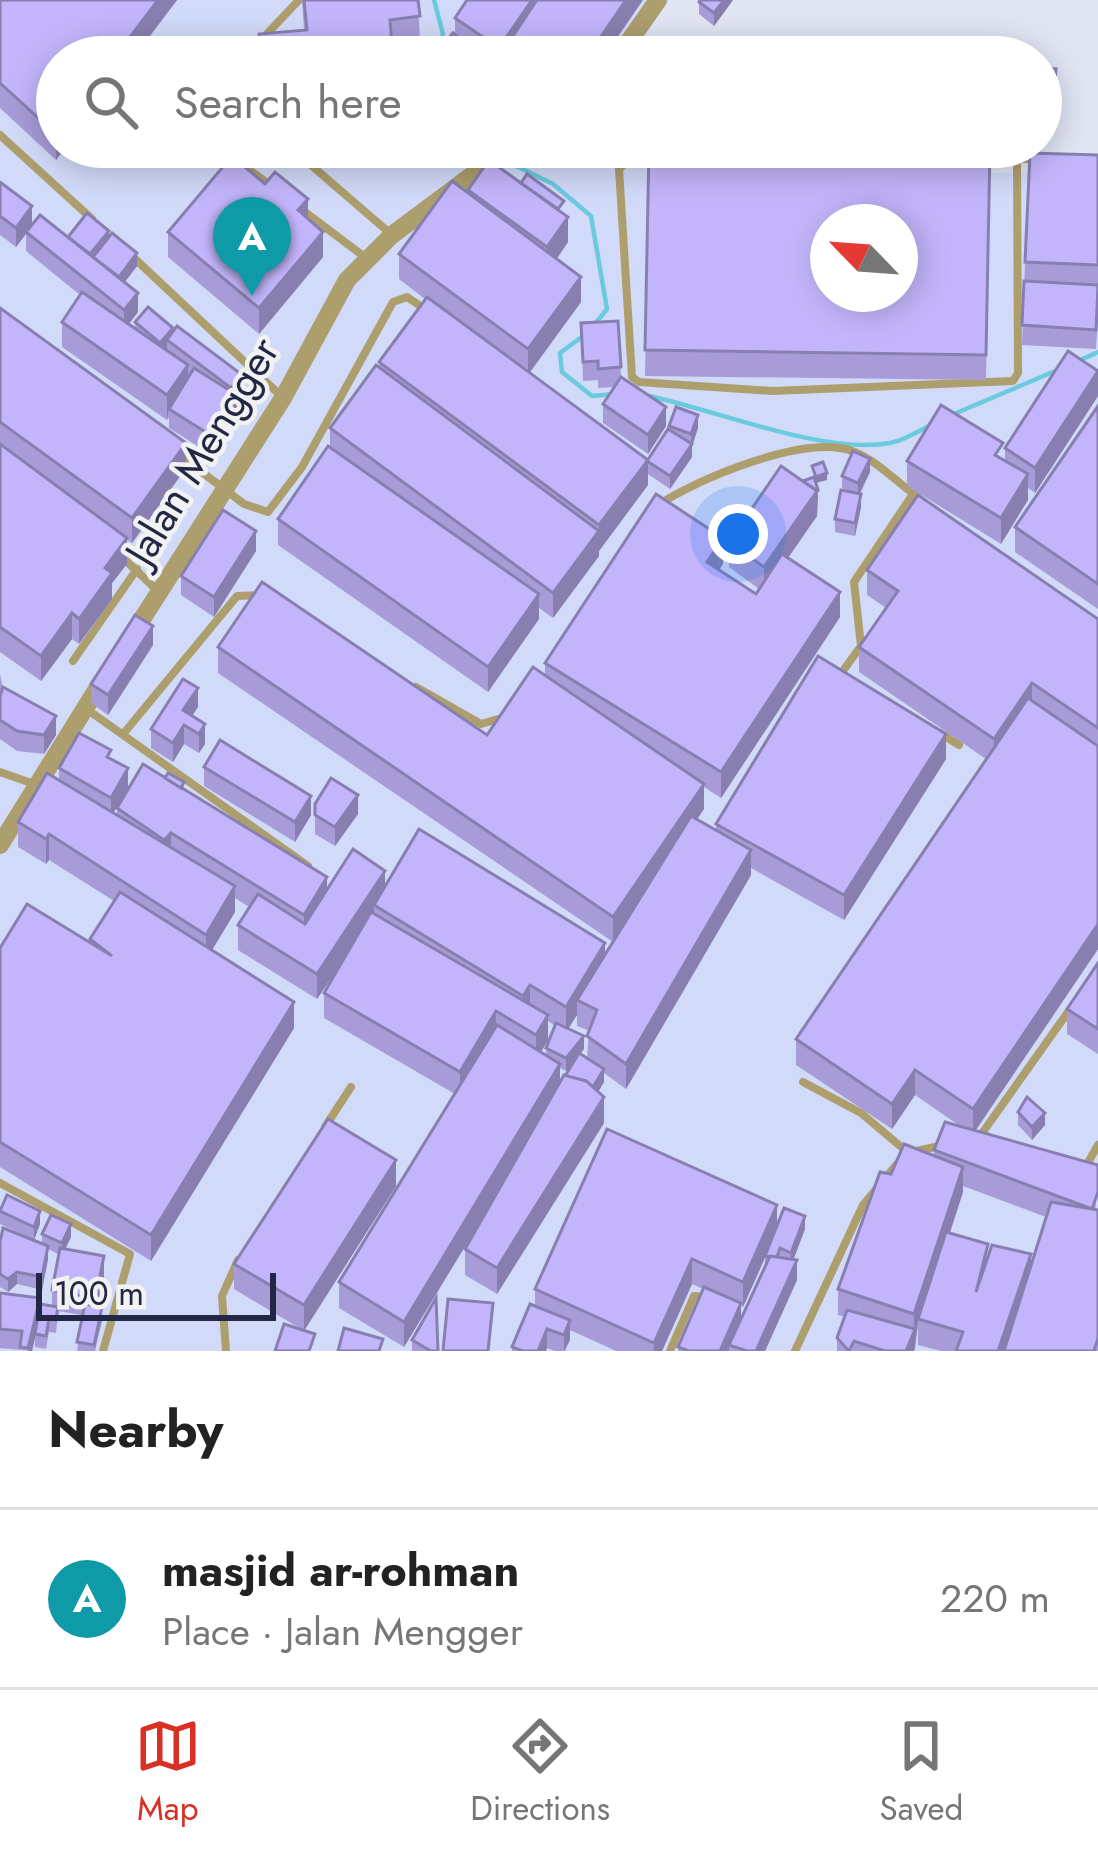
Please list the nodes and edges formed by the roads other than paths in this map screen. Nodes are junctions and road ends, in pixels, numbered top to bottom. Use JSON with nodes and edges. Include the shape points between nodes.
{"nodes":[{"id":1,"x":299,"y":0,"type":"edge"},
{"id":2,"x":658,"y":0,"type":"edge"},
{"id":3,"x":265,"y":36,"type":"edge"},
{"id":4,"x":633,"y":36,"type":"edge"},
{"id":5,"x":0,"y":135,"type":"edge"},
{"id":6,"x":246,"y":168,"type":"edge"},
{"id":7,"x":314,"y":168,"type":"edge"},
{"id":8,"x":488,"y":168,"type":"edge"},
{"id":9,"x":621,"y":168,"type":"edge"},
{"id":10,"x":1017,"y":168,"type":"edge"},
{"id":11,"x":106,"y":233,"type":"edge"},
{"id":12,"x":392,"y":235,"type":"junction"},
{"id":13,"x":123,"y":248,"type":"edge"},
{"id":14,"x":366,"y":258,"type":"junction"},
{"id":15,"x":1015,"y":295,"type":"junction"},
{"id":16,"x":1036,"y":295,"type":"edge"},
{"id":17,"x":430,"y":314,"type":"edge"},
{"id":18,"x":283,"y":398,"type":"junction"},
{"id":19,"x":174,"y":452,"type":"edge"},
{"id":20,"x":225,"y":490,"type":"junction"},
{"id":21,"x":913,"y":494,"type":"junction"},
{"id":22,"x":931,"y":507,"type":"edge"},
{"id":23,"x":644,"y":524,"type":"edge"},
{"id":24,"x":103,"y":542,"type":"edge"},
{"id":25,"x":138,"y":568,"type":"junction"},
{"id":26,"x":158,"y":592,"type":"junction"},
{"id":27,"x":277,"y":605,"type":"edge"},
{"id":28,"x":122,"y":650,"type":"edge"},
{"id":29,"x":73,"y":662,"type":"dead end"},
{"id":30,"x":110,"y":670,"type":"edge"},
{"id":31,"x":826,"y":677,"type":"edge"},
{"id":32,"x":838,"y":679,"type":"junction"},
{"id":33,"x":414,"y":686,"type":"edge"},
{"id":34,"x":856,"y":687,"type":"edge"},
{"id":35,"x":515,"y":706,"type":"edge"},
{"id":36,"x":85,"y":709,"type":"junction"},
{"id":37,"x":935,"y":729,"type":"edge"},
{"id":38,"x":124,"y":734,"type":"junction"},
{"id":39,"x":959,"y":745,"type":"dead end"},
{"id":40,"x":0,"y":772,"type":"edge"},
{"id":41,"x":37,"y":785,"type":"junction"},
{"id":42,"x":0,"y":845,"type":"edge"},
{"id":43,"x":310,"y":867,"type":"edge"},
{"id":44,"x":1079,"y":997,"type":"edge"},
{"id":45,"x":803,"y":1082,"type":"dead end"},
{"id":46,"x":352,"y":1087,"type":"dead end"},
{"id":47,"x":315,"y":1142,"type":"edge"},
{"id":48,"x":1098,"y":1145,"type":"edge"},
{"id":49,"x":954,"y":1147,"type":"edge"},
{"id":50,"x":970,"y":1150,"type":"edge"},
{"id":51,"x":907,"y":1152,"type":"junction"},
{"id":52,"x":1079,"y":1177,"type":"edge"},
{"id":53,"x":0,"y":1183,"type":"edge"},
{"id":54,"x":243,"y":1253,"type":"edge"},
{"id":55,"x":717,"y":1301,"type":"edge"},
{"id":56,"x":103,"y":1351,"type":"edge"},
{"id":57,"x":226,"y":1351,"type":"edge"},
{"id":58,"x":670,"y":1351,"type":"edge"},
{"id":59,"x":795,"y":1351,"type":"edge"}],
"edges":[{"from":1,"to":3,"type":"lane"},
{"from":2,"to":4,"type":"street"},
{"from":5,"to":11,"type":"lane"},
{"from":6,"to":14,"type":"lane"},
{"from":7,"to":12,"type":"lane"},
{"from":8,"to":12,"type":"street","name":"Jalan Mengger"},
{"from":9,"to":15,"type":"lane","via":[[629,369],[639,382],[773,391],[1009,383],[1018,374]]},
{"from":10,"to":15,"type":"lane"},
{"from":12,"to":14,"type":"street","name":"Jalan Mengger"},
{"from":13,"to":18,"type":"lane"},
{"from":14,"to":18,"type":"street","name":"Jalan Mengger","via":[[334,300]]},
{"from":15,"to":16,"type":"lane"},
{"from":17,"to":20,"type":"lane","via":[[407,297],[393,302],[302,467],[268,512]]},
{"from":18,"to":20,"type":"street","name":"Jalan Mengger"},
{"from":19,"to":20,"type":"lane"},
{"from":20,"to":26,"type":"street","name":"Jalan Mengger"},
{"from":21,"to":22,"type":"lane"},
{"from":21,"to":23,"type":"lane","via":[[852,451],[804,451],[686,488]]},
{"from":21,"to":32,"type":"lane","via":[[857,574],[851,595],[861,646]]},
{"from":24,"to":25,"type":"lane"},
{"from":25,"to":26,"type":"lane"},
{"from":25,"to":29,"type":"lane"},
{"from":26,"to":28,"type":"street","name":"Jalan Mengger"},
{"from":27,"to":38,"type":"lane","via":[[257,594],[237,596]]},
{"from":30,"to":36,"type":"street"},
{"from":31,"to":32,"type":"lane"},
{"from":32,"to":34,"type":"lane"},
{"from":33,"to":35,"type":"lane","via":[[482,724]]},
{"from":36,"to":38,"type":"lane"},
{"from":36,"to":41,"type":"street","via":[[64,729]]},
{"from":37,"to":39,"type":"lane"},
{"from":38,"to":43,"type":"lane"},
{"from":40,"to":41,"type":"lane"},
{"from":41,"to":42,"type":"street"},
{"from":44,"to":50,"type":"lane"},
{"from":45,"to":51,"type":"lane","via":[[861,1113]]},
{"from":46,"to":47,"type":"lane"},
{"from":48,"to":52,"type":"lane"},
{"from":49,"to":51,"type":"lane"},
{"from":51,"to":59,"type":"lane","via":[[863,1205]]},
{"from":53,"to":56,"type":"lane","via":[[130,1254]]},
{"from":54,"to":57,"type":"lane","via":[[222,1296]]},
{"from":55,"to":58,"type":"lane","via":[[696,1294]]}]}
